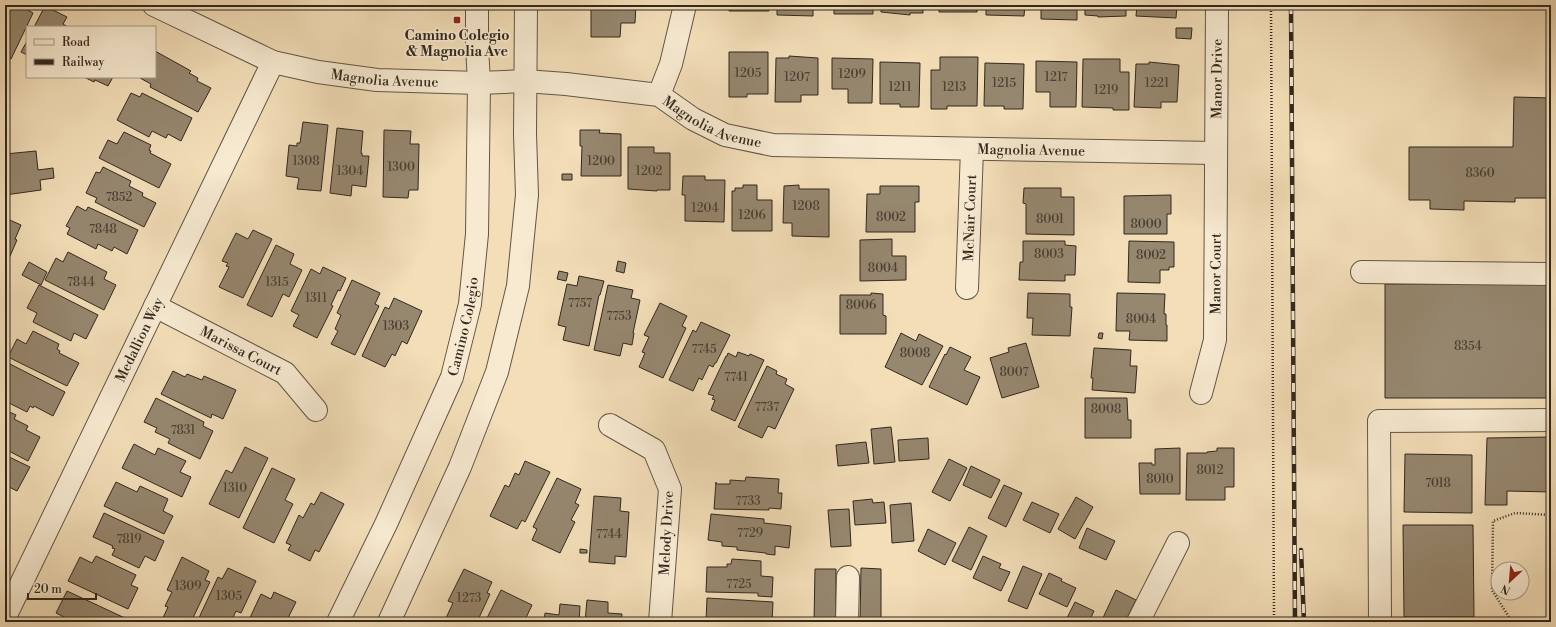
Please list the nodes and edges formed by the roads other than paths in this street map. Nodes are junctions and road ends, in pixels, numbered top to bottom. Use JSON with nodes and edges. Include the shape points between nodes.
{"nodes":[{"id":1,"x":154,"y":5,"type":"edge"},
{"id":2,"x":477,"y":5,"type":"edge"},
{"id":3,"x":526,"y":5,"type":"edge"},
{"id":4,"x":685,"y":5,"type":"edge"},
{"id":5,"x":1216,"y":5,"type":"edge"},
{"id":6,"x":273,"y":62,"type":"junction"},
{"id":7,"x":526,"y":81,"type":"junction"},
{"id":8,"x":479,"y":83,"type":"junction"},
{"id":9,"x":659,"y":95,"type":"junction"},
{"id":10,"x":972,"y":148,"type":"junction"},
{"id":11,"x":1215,"y":152,"type":"junction"},
{"id":12,"x":1362,"y":272,"type":"dead end"},
{"id":13,"x":1551,"y":274,"type":"edge"},
{"id":14,"x":967,"y":288,"type":"dead end"},
{"id":15,"x":155,"y":306,"type":"junction"},
{"id":16,"x":1201,"y":393,"type":"dead end"},
{"id":17,"x":316,"y":410,"type":"dead end"},
{"id":18,"x":1551,"y":420,"type":"edge"},
{"id":19,"x":610,"y":425,"type":"dead end"},
{"id":20,"x":1178,"y":543,"type":"dead end"},
{"id":21,"x":848,"y":577,"type":"dead end"},
{"id":22,"x":5,"y":617,"type":"edge"},
{"id":23,"x":338,"y":622,"type":"edge"},
{"id":24,"x":389,"y":622,"type":"edge"},
{"id":25,"x":660,"y":622,"type":"edge"},
{"id":26,"x":847,"y":622,"type":"edge"},
{"id":27,"x":1138,"y":622,"type":"edge"},
{"id":28,"x":1380,"y":622,"type":"edge"}],
"edges":[{"from":1,"to":6,"type":"street","name":"Magnolia Avenue"},
{"from":2,"to":8,"type":"street","name":"Camino Colegio"},
{"from":3,"to":7,"type":"street"},
{"from":4,"to":9,"type":"street","via":[[671,64]]},
{"from":5,"to":11,"type":"street","name":"Manor Drive"},
{"from":6,"to":8,"type":"street","name":"Magnolia Avenue","via":[[318,72],[377,80]]},
{"from":6,"to":15,"type":"street","name":"Medallion Way"},
{"from":7,"to":8,"type":"street","name":"Magnolia Avenue"},
{"from":7,"to":9,"type":"street","name":"Magnolia Avenue"},
{"from":7,"to":24,"type":"street","via":[[524,134],[527,195],[518,286],[497,372],[460,467]]},
{"from":8,"to":23,"type":"street","name":"Camino Colegio","via":[[477,234],[470,304],[452,377],[386,524]]},
{"from":9,"to":10,"type":"street","name":"Magnolia Avenue","via":[[693,119],[725,135],[773,144]]},
{"from":10,"to":11,"type":"street","name":"Magnolia Avenue"},
{"from":10,"to":14,"type":"street","name":"McNair Court"},
{"from":11,"to":16,"type":"street","name":"Manor Court","via":[[1215,340]]},
{"from":12,"to":13,"type":"street"},
{"from":15,"to":17,"type":"street","name":"Marissa Court","via":[[285,373]]},
{"from":15,"to":22,"type":"street","name":"Medallion Way"},
{"from":18,"to":28,"type":"street","via":[[1379,421]]},
{"from":19,"to":25,"type":"street","name":"Melody Drive","via":[[654,450],[670,488]]},
{"from":20,"to":27,"type":"street"},
{"from":21,"to":26,"type":"street"}]}
